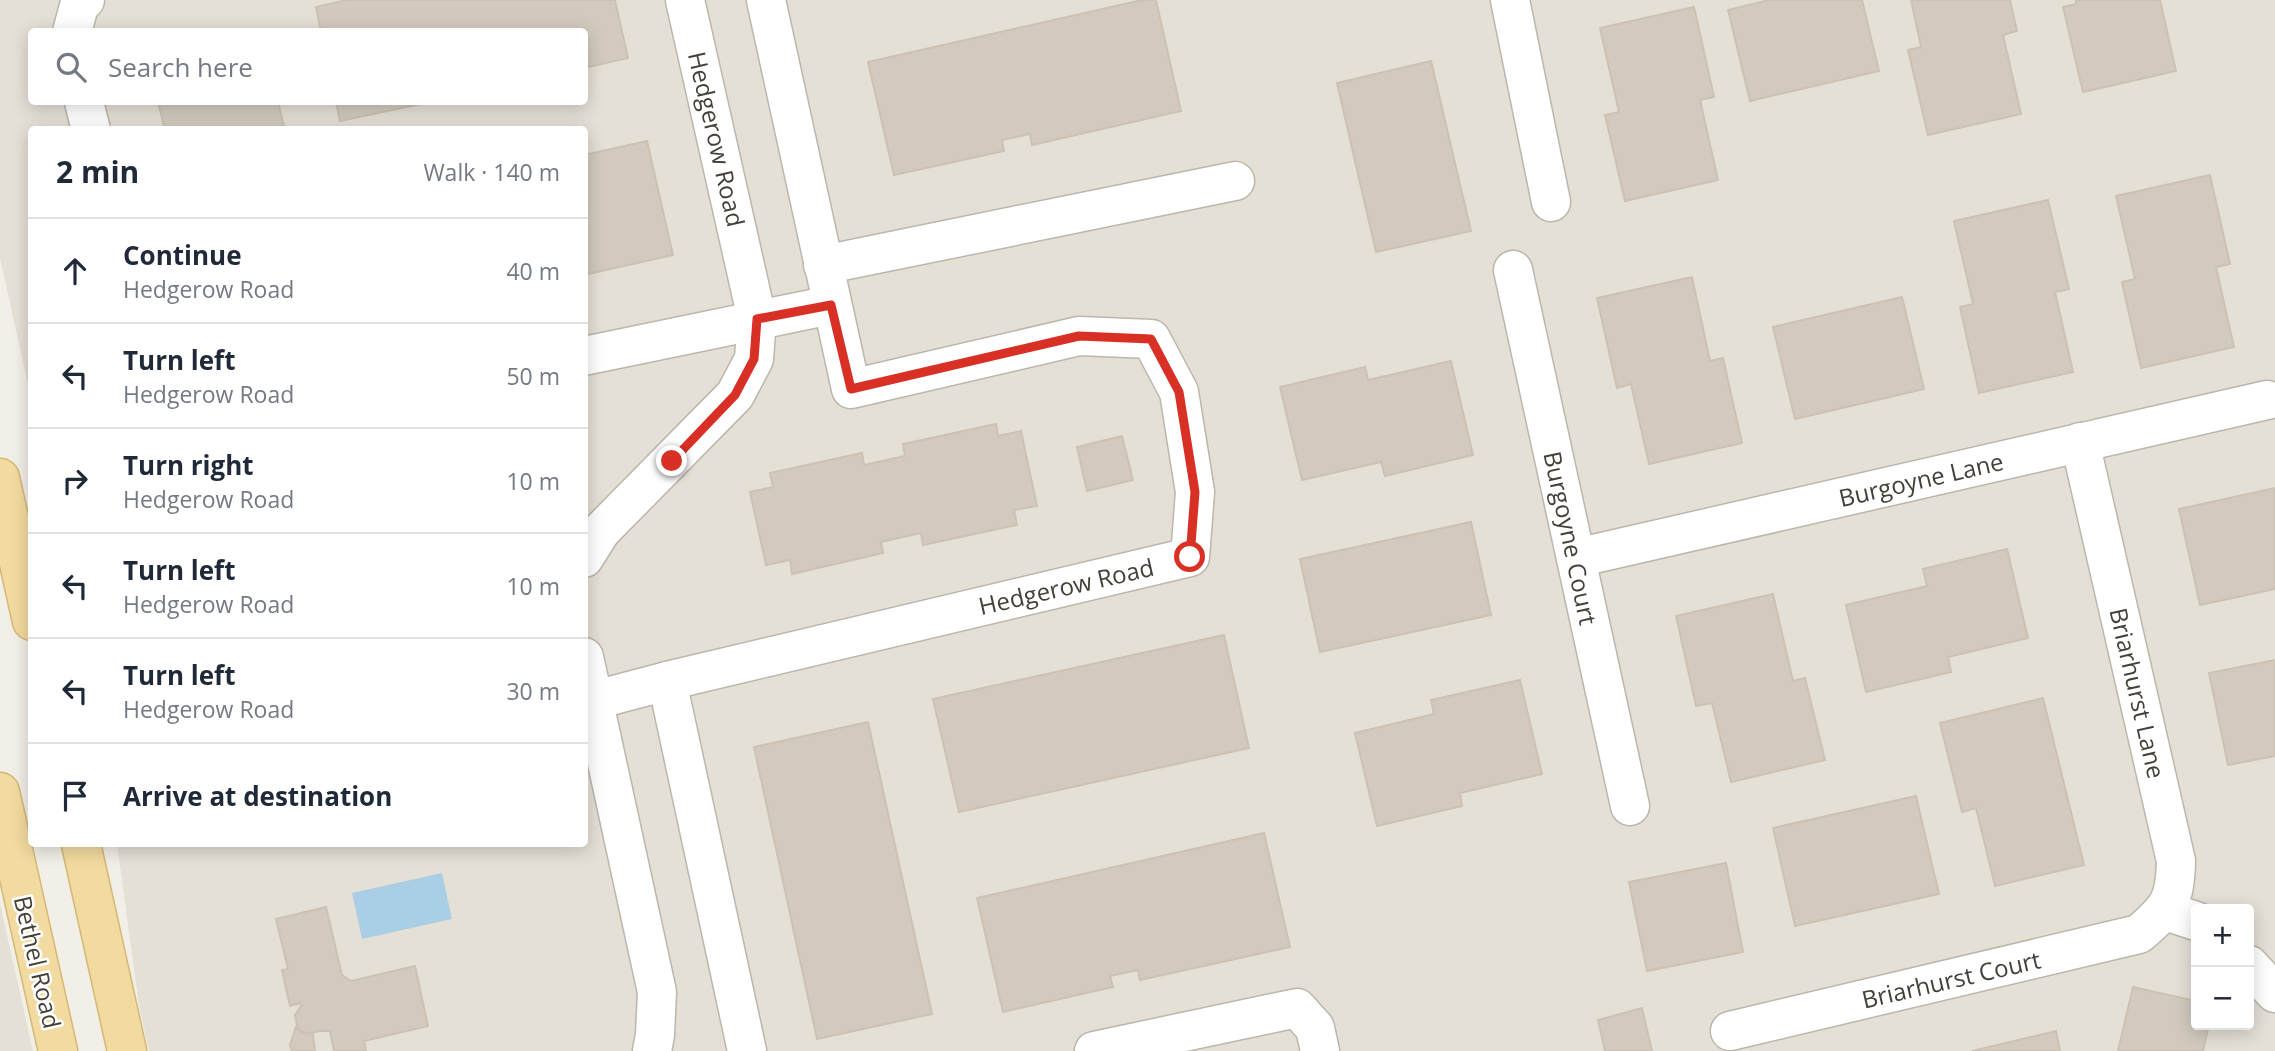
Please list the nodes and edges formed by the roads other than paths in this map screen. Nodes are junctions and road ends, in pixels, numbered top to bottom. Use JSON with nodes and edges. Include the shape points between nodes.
{"nodes":[{"id":1,"x":85,"y":0,"type":"edge"},
{"id":2,"x":685,"y":0,"type":"edge"},
{"id":3,"x":766,"y":0,"type":"edge"},
{"id":4,"x":1510,"y":0,"type":"edge"},
{"id":5,"x":73,"y":28,"type":"edge"},
{"id":6,"x":85,"y":105,"type":"edge"},
{"id":7,"x":90,"y":126,"type":"edge"},
{"id":8,"x":1235,"y":181,"type":"dead end"},
{"id":9,"x":1551,"y":202,"type":"dead end"},
{"id":10,"x":823,"y":265,"type":"junction"},
{"id":11,"x":1513,"y":270,"type":"dead end"},
{"id":12,"x":831,"y":305,"type":"junction"},
{"id":13,"x":757,"y":319,"type":"junction"},
{"id":14,"x":588,"y":355,"type":"edge"},
{"id":15,"x":2267,"y":400,"type":"dead end"},
{"id":16,"x":2080,"y":442,"type":"junction"},
{"id":17,"x":0,"y":478,"type":"edge"},
{"id":18,"x":588,"y":552,"type":"edge"},
{"id":19,"x":1576,"y":558,"type":"junction"},
{"id":20,"x":28,"y":603,"type":"edge"},
{"id":21,"x":588,"y":673,"type":"edge"},
{"id":22,"x":667,"y":681,"type":"junction"},
{"id":23,"x":595,"y":700,"type":"junction"},
{"id":24,"x":0,"y":792,"type":"edge"},
{"id":25,"x":1630,"y":806,"type":"dead end"},
{"id":26,"x":82,"y":847,"type":"edge"},
{"id":27,"x":2180,"y":916,"type":"edge"},
{"id":28,"x":2251,"y":967,"type":"edge"},
{"id":29,"x":2275,"y":993,"type":"edge"},
{"id":30,"x":1730,"y":1031,"type":"dead end"},
{"id":31,"x":58,"y":1051,"type":"edge"},
{"id":32,"x":127,"y":1051,"type":"edge"},
{"id":33,"x":652,"y":1051,"type":"edge"},
{"id":34,"x":747,"y":1051,"type":"edge"},
{"id":35,"x":1094,"y":1051,"type":"edge"},
{"id":36,"x":1320,"y":1051,"type":"edge"}],
"edges":[{"from":1,"to":5,"type":"street"},
{"from":2,"to":13,"type":"street","name":"Hedgerow Road"},
{"from":3,"to":10,"type":"street","name":"Hedgerow Road"},
{"from":4,"to":9,"type":"street"},
{"from":6,"to":7,"type":"street"},
{"from":8,"to":10,"type":"street"},
{"from":10,"to":12,"type":"street","name":"Hedgerow Road"},
{"from":11,"to":19,"type":"street","name":"Burgoyne Court"},
{"from":12,"to":13,"type":"street"},
{"from":12,"to":22,"type":"street","name":"Hedgerow Road","via":[[851,389],[1079,336],[1151,339],[1179,392],[1195,492],[1190,557]]},
{"from":13,"to":14,"type":"street"},
{"from":13,"to":18,"type":"street","name":"Hedgerow Road","via":[[754,359],[735,395],[601,531]]},
{"from":15,"to":16,"type":"street","name":"Burgoyne Lane"},
{"from":16,"to":19,"type":"street","name":"Burgoyne Lane"},
{"from":16,"to":27,"type":"street","name":"Briarhurst Lane","via":[[2176,861]]},
{"from":17,"to":20,"type":"main road"},
{"from":19,"to":25,"type":"street","name":"Burgoyne Court"},
{"from":21,"to":23,"type":"street"},
{"from":22,"to":23,"type":"street","name":"Hedgerow Road"},
{"from":22,"to":34,"type":"street"},
{"from":23,"to":33,"type":"street","via":[[657,992]]},
{"from":24,"to":31,"type":"main road","name":"Bethel Road"},
{"from":26,"to":32,"type":"main road"},
{"from":27,"to":30,"type":"street","name":"Briarhurst Court","via":[[2139,934]]},
{"from":28,"to":29,"type":"street"},
{"from":35,"to":36,"type":"street","via":[[1297,1008],[1315,1028]]}]}
